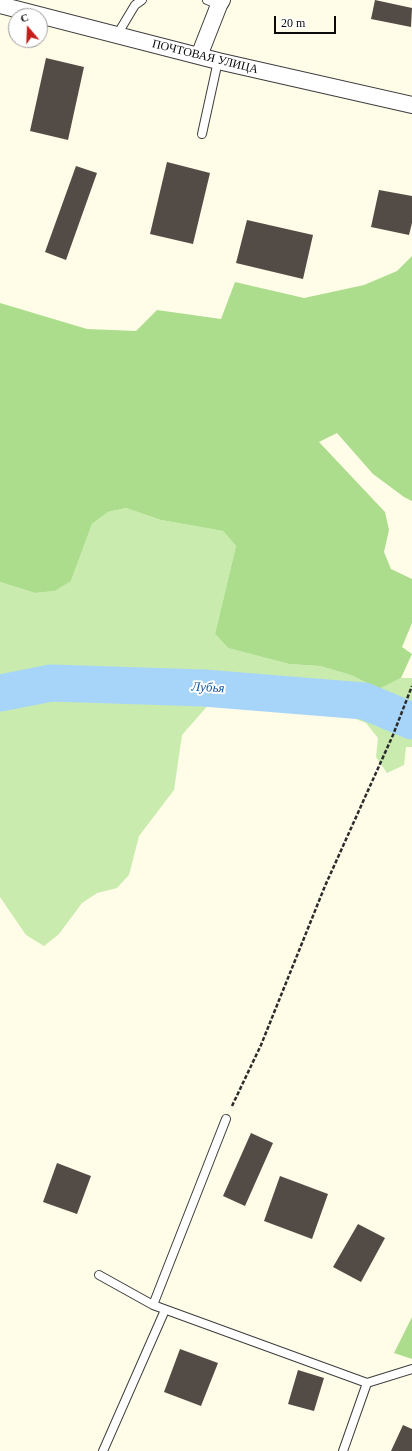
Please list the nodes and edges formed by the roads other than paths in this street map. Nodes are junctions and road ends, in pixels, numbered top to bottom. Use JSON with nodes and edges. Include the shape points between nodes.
{"nodes":[{"id":1,"x":142,"y":0,"type":"edge"},
{"id":2,"x":216,"y":2,"type":"edge"},
{"id":3,"x":0,"y":5,"type":"edge"},
{"id":4,"x":118,"y":35,"type":"junction"},
{"id":5,"x":199,"y":56,"type":"junction"},
{"id":6,"x":218,"y":61,"type":"junction"},
{"id":7,"x":412,"y":105,"type":"edge"},
{"id":8,"x":202,"y":134,"type":"dead end"},
{"id":9,"x":226,"y":1120,"type":"road end"},
{"id":10,"x":99,"y":1275,"type":"dead end"},
{"id":11,"x":153,"y":1305,"type":"junction"},
{"id":12,"x":165,"y":1310,"type":"junction"},
{"id":13,"x":412,"y":1368,"type":"edge"},
{"id":14,"x":367,"y":1383,"type":"junction"},
{"id":15,"x":103,"y":1451,"type":"edge"},
{"id":16,"x":343,"y":1451,"type":"edge"}],
"edges":[{"from":1,"to":4,"type":"lane","via":[[135,5]]},
{"from":2,"to":5,"type":"street"},
{"from":3,"to":4,"type":"street","name":"ПОЧТОВАЯ УЛИЦА"},
{"from":4,"to":5,"type":"street","name":"ПОЧТОВАЯ УЛИЦА"},
{"from":5,"to":6,"type":"street","name":"ПОЧТОВАЯ УЛИЦА"},
{"from":6,"to":7,"type":"street","name":"ПОЧТОВАЯ УЛИЦА"},
{"from":6,"to":8,"type":"lane"},
{"from":9,"to":11,"type":"lane"},
{"from":10,"to":11,"type":"lane"},
{"from":11,"to":12,"type":"lane"},
{"from":12,"to":14,"type":"lane"},
{"from":12,"to":15,"type":"lane"},
{"from":13,"to":14,"type":"lane"},
{"from":14,"to":16,"type":"lane"}]}
